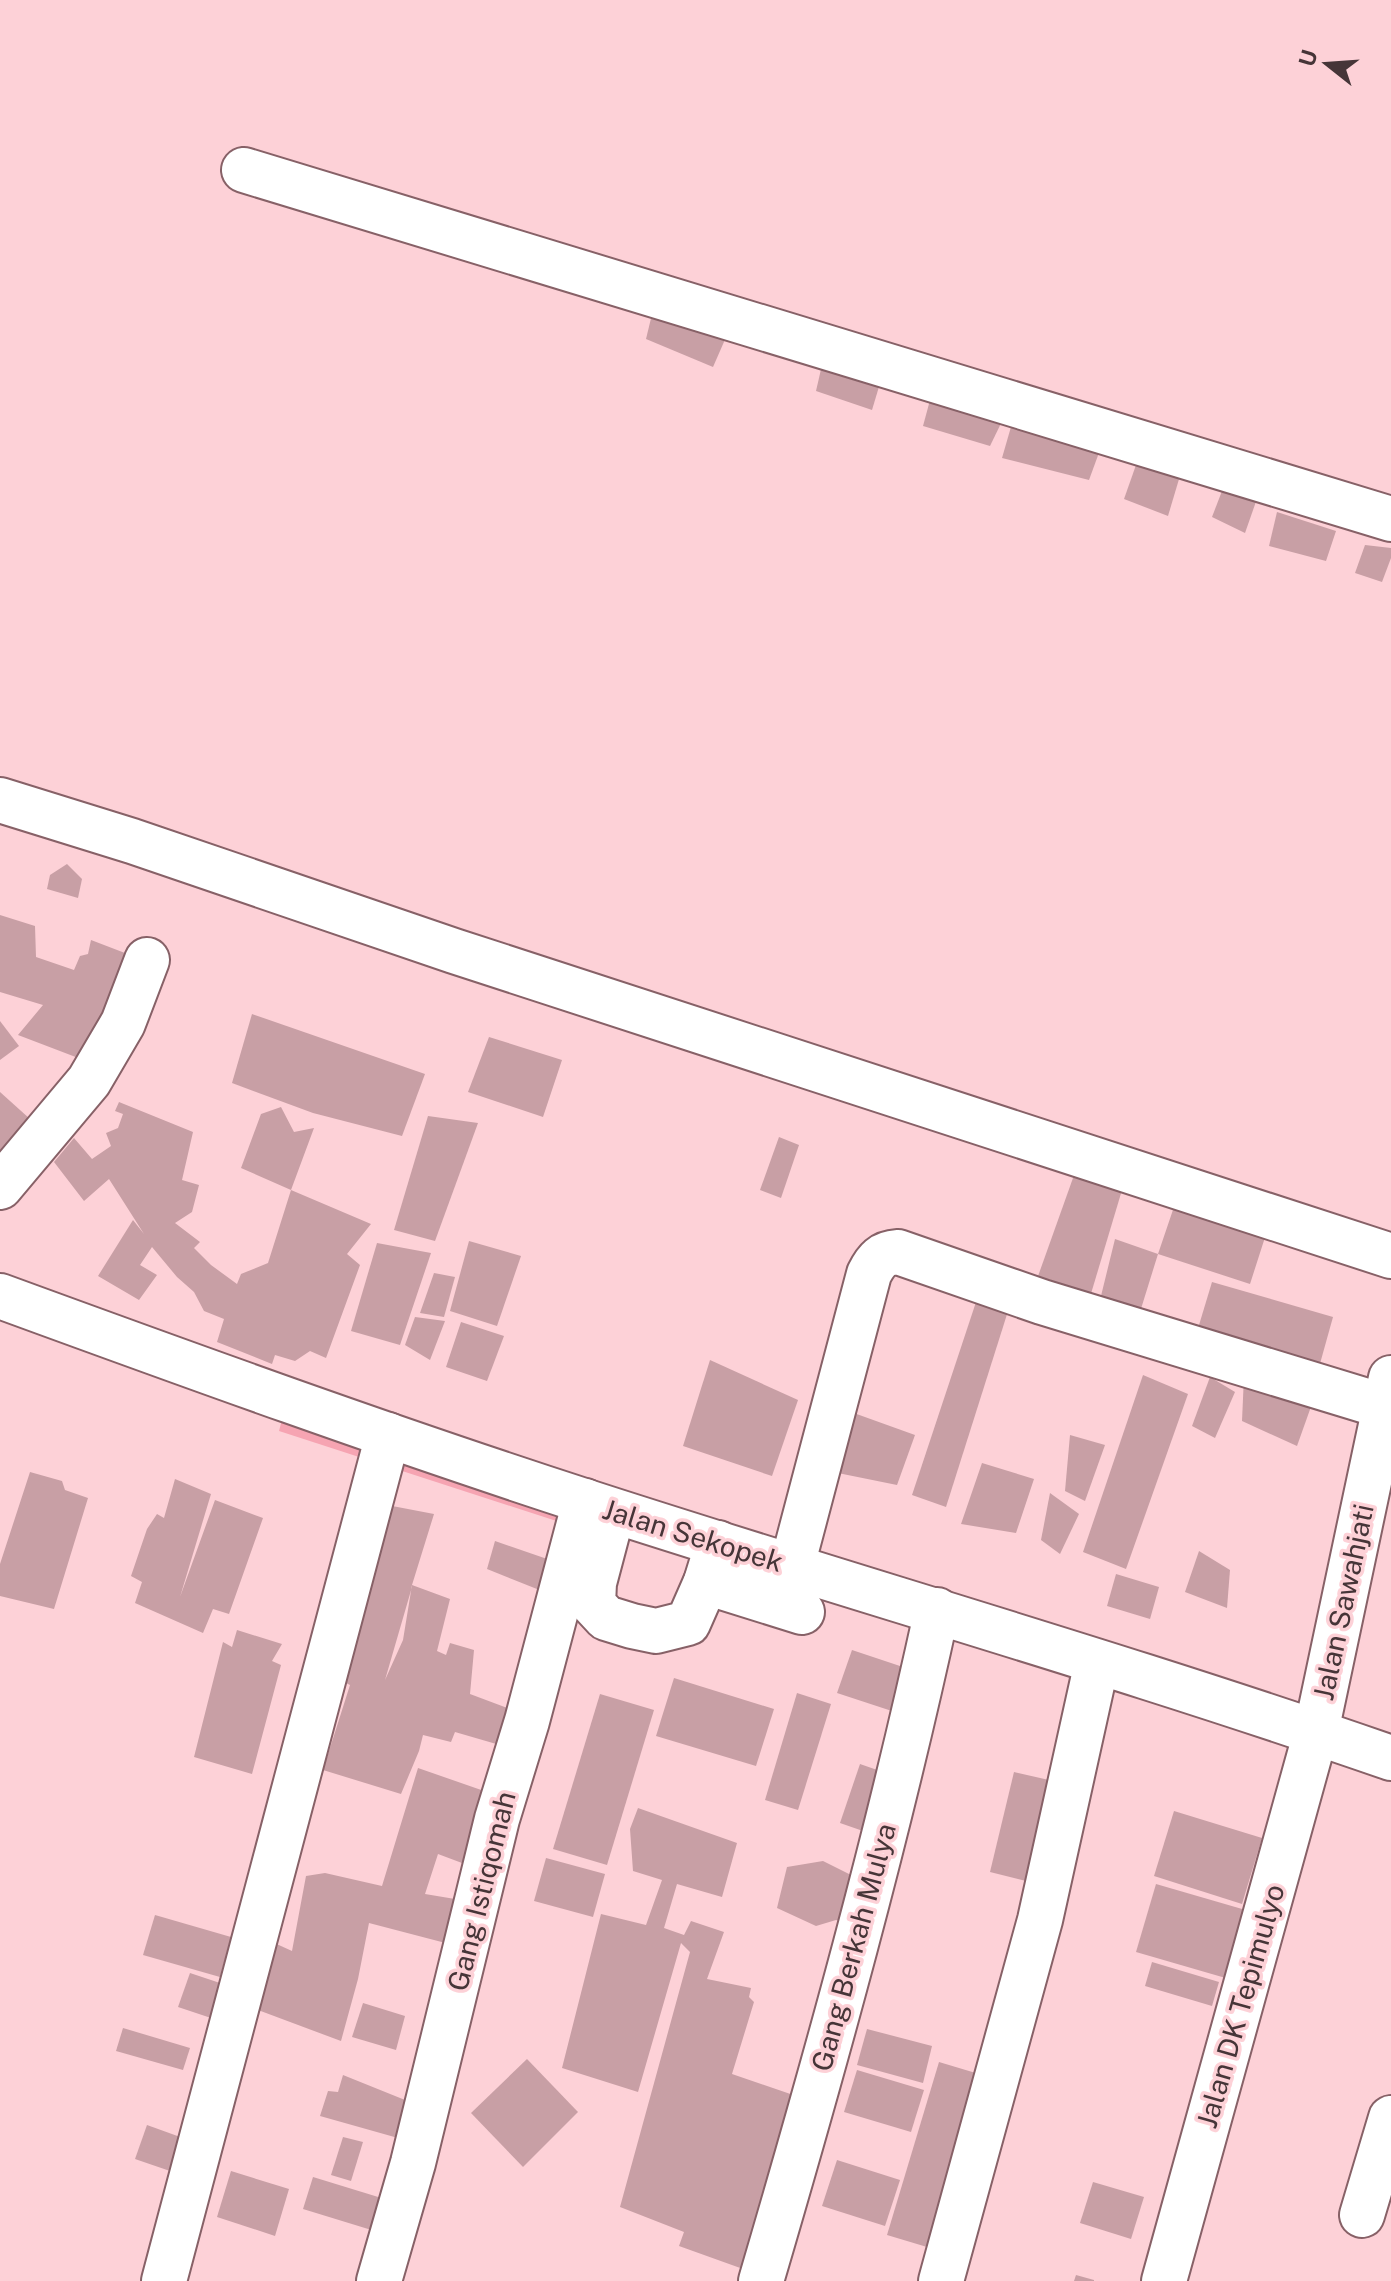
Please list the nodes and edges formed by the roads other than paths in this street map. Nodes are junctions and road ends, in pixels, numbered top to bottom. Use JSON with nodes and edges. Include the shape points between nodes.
{"nodes":[{"id":1,"x":244,"y":170,"type":"dead end"},
{"id":2,"x":1391,"y":519,"type":"edge"},
{"id":3,"x":0,"y":800,"type":"edge"},
{"id":4,"x":147,"y":960,"type":"dead end"},
{"id":5,"x":0,"y":1187,"type":"edge"},
{"id":6,"x":1391,"y":1256,"type":"edge"},
{"id":7,"x":0,"y":1296,"type":"edge"},
{"id":8,"x":1387,"y":1392,"type":"edge"},
{"id":9,"x":388,"y":1435,"type":"junction"},
{"id":10,"x":599,"y":1506,"type":"junction"},
{"id":11,"x":712,"y":1563,"type":"junction"},
{"id":12,"x":792,"y":1566,"type":"junction"},
{"id":13,"x":802,"y":1612,"type":"dead end"},
{"id":14,"x":934,"y":1625,"type":"junction"},
{"id":15,"x":1097,"y":1662,"type":"junction"},
{"id":16,"x":1316,"y":1732,"type":"junction"},
{"id":17,"x":1391,"y":1758,"type":"edge"},
{"id":18,"x":1391,"y":2118,"type":"edge"},
{"id":19,"x":1362,"y":2215,"type":"dead end"},
{"id":20,"x":164,"y":2281,"type":"edge"},
{"id":21,"x":379,"y":2281,"type":"edge"},
{"id":22,"x":761,"y":2281,"type":"edge"},
{"id":23,"x":941,"y":2281,"type":"edge"},
{"id":24,"x":1164,"y":2281,"type":"edge"}],
"edges":[{"from":1,"to":2,"type":"street"},
{"from":3,"to":6,"type":"street"},
{"from":4,"to":5,"type":"street","via":[[123,1023],[89,1081]]},
{"from":7,"to":9,"type":"street","name":"Jalan Sekopek"},
{"from":8,"to":12,"type":"street","via":[[1042,1302],[898,1252],[887,1253],[869,1274]]},
{"from":8,"to":16,"type":"street","name":"Jalan Sawahjati"},
{"from":9,"to":10,"type":"street","name":"Jalan Sekopek"},
{"from":9,"to":20,"type":"street"},
{"from":10,"to":11,"type":"street","name":"Jalan Sekopek"},
{"from":10,"to":11,"type":"street","via":[[593,1604],[606,1618],[656,1631],[688,1623]]},
{"from":10,"to":21,"type":"street","name":"Gang Istiqomah","via":[[497,1819]]},
{"from":11,"to":12,"type":"street","name":"Jalan Sekopek"},
{"from":11,"to":13,"type":"street"},
{"from":12,"to":14,"type":"street","name":"Jalan Sekopek"},
{"from":14,"to":15,"type":"street","name":"Jalan Sekopek"},
{"from":14,"to":22,"type":"street","name":"Gang Berkah Mulya","via":[[902,1764]]},
{"from":15,"to":16,"type":"street","name":"Jalan Sekopek"},
{"from":15,"to":23,"type":"street","via":[[1040,1920]]},
{"from":16,"to":17,"type":"street","name":"Jalan Sekopek"},
{"from":16,"to":24,"type":"street","name":"Jalan DK Tepimulyo"},
{"from":18,"to":19,"type":"street"}]}
